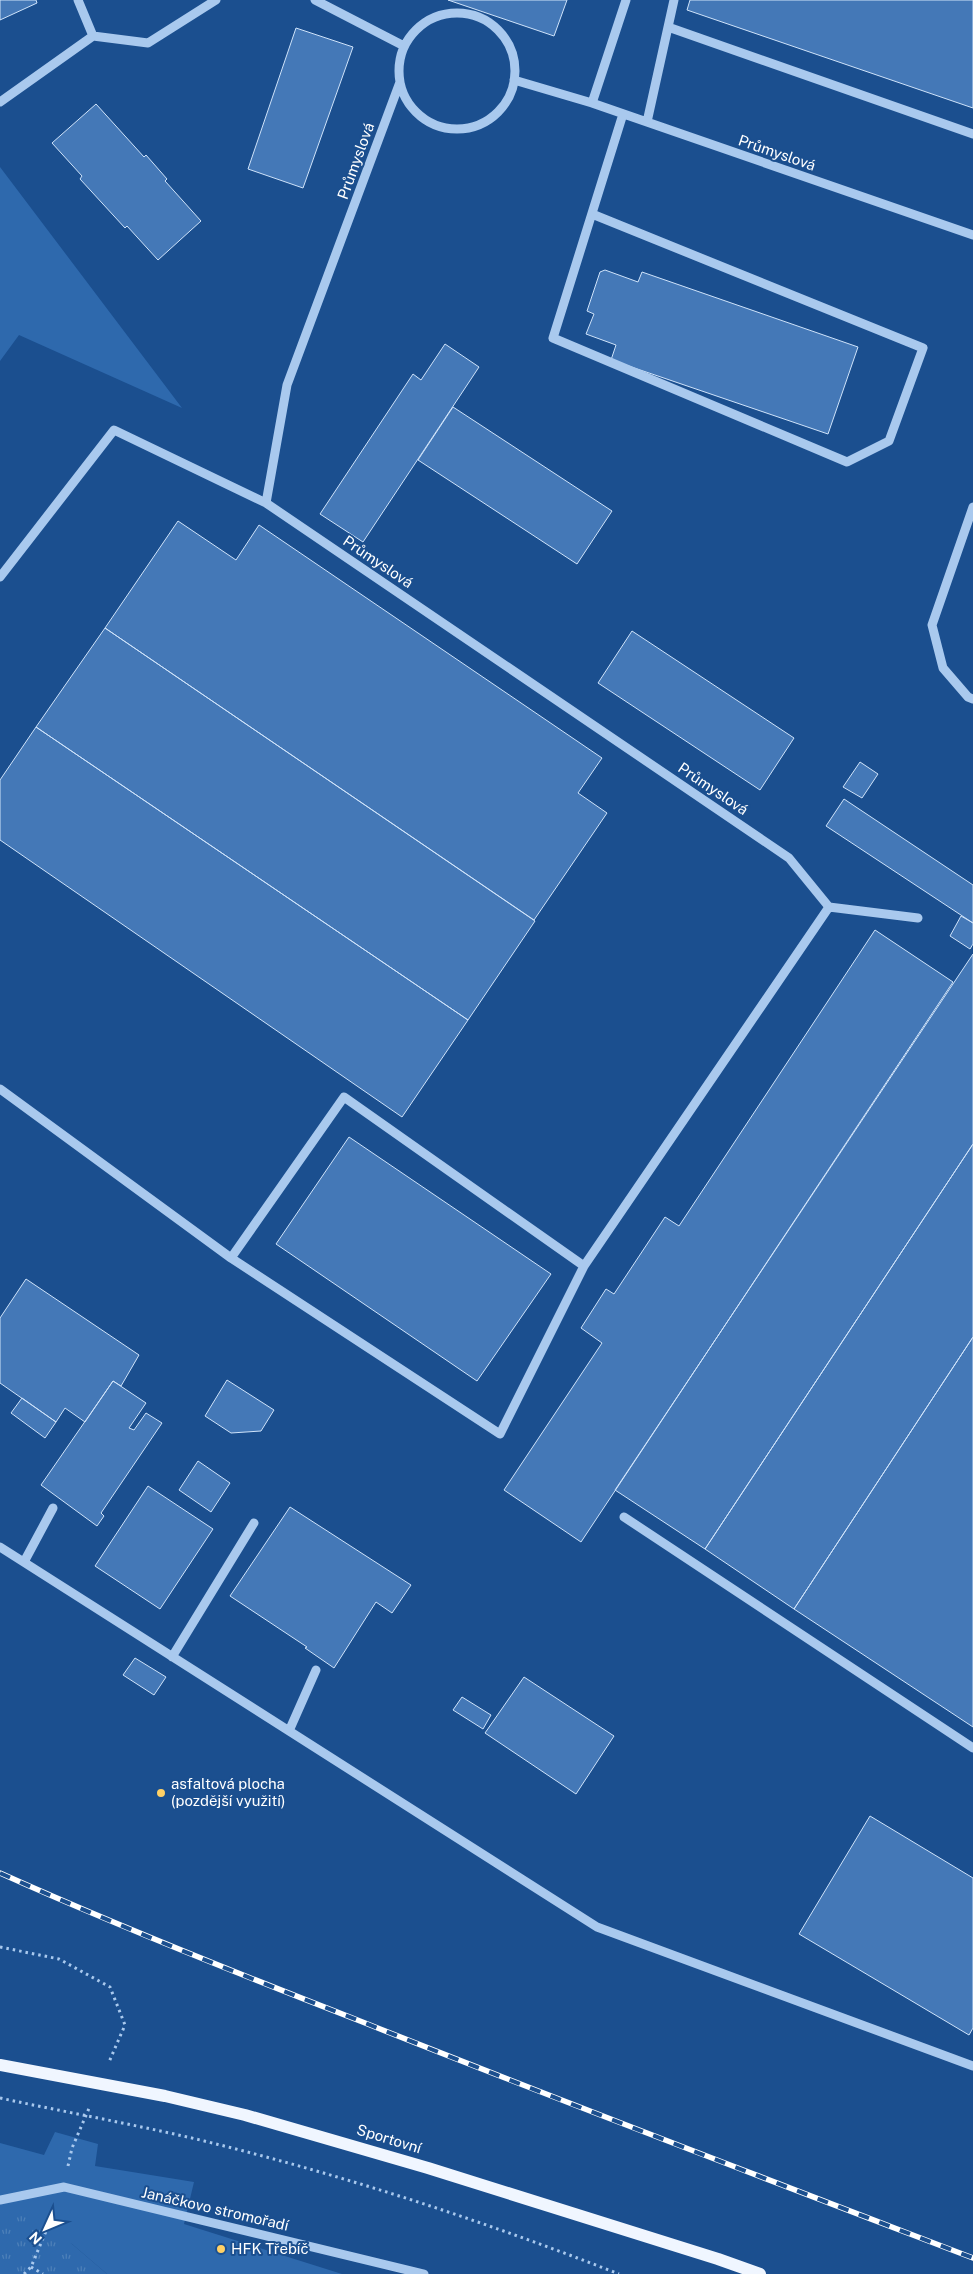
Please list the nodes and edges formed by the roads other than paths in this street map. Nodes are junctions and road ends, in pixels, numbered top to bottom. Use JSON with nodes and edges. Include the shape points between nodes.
{"nodes":[{"id":1,"x":78,"y":0,"type":"edge"},
{"id":2,"x":216,"y":0,"type":"edge"},
{"id":3,"x":315,"y":0,"type":"edge"},
{"id":4,"x":626,"y":0,"type":"edge"},
{"id":5,"x":674,"y":0,"type":"edge"},
{"id":6,"x":668,"y":27,"type":"junction"},
{"id":7,"x":93,"y":36,"type":"junction"},
{"id":8,"x":404,"y":46,"type":"junction"},
{"id":9,"x":514,"y":80,"type":"junction"},
{"id":10,"x":400,"y":82,"type":"junction"},
{"id":11,"x":0,"y":102,"type":"edge"},
{"id":12,"x":592,"y":103,"type":"junction"},
{"id":13,"x":623,"y":114,"type":"junction"},
{"id":14,"x":647,"y":122,"type":"junction"},
{"id":15,"x":973,"y":134,"type":"edge"},
{"id":16,"x":592,"y":214,"type":"junction"},
{"id":17,"x":973,"y":235,"type":"edge"},
{"id":18,"x":266,"y":503,"type":"junction"},
{"id":19,"x":973,"y":507,"type":"edge"},
{"id":20,"x":0,"y":577,"type":"edge"},
{"id":21,"x":973,"y":699,"type":"edge"},
{"id":22,"x":829,"y":907,"type":"junction"},
{"id":23,"x":918,"y":918,"type":"dead end"},
{"id":24,"x":0,"y":1089,"type":"edge"},
{"id":25,"x":231,"y":1258,"type":"junction"},
{"id":26,"x":584,"y":1266,"type":"junction"},
{"id":27,"x":53,"y":1508,"type":"dead end"},
{"id":28,"x":624,"y":1517,"type":"dead end"},
{"id":29,"x":254,"y":1523,"type":"dead end"},
{"id":30,"x":0,"y":1547,"type":"edge"},
{"id":31,"x":24,"y":1562,"type":"junction"},
{"id":32,"x":172,"y":1656,"type":"junction"},
{"id":33,"x":316,"y":1670,"type":"dead end"},
{"id":34,"x":289,"y":1731,"type":"junction"},
{"id":35,"x":973,"y":1748,"type":"edge"},
{"id":36,"x":0,"y":2065,"type":"edge"},
{"id":37,"x":973,"y":2066,"type":"edge"},
{"id":38,"x":0,"y":2200,"type":"edge"},
{"id":39,"x":424,"y":2274,"type":"edge"},
{"id":40,"x":760,"y":2274,"type":"edge"}],
"edges":[{"from":1,"to":7,"type":"street"},
{"from":2,"to":7,"type":"street","via":[[148,44]]},
{"from":3,"to":8,"type":"street"},
{"from":4,"to":12,"type":"street"},
{"from":5,"to":6,"type":"street"},
{"from":6,"to":14,"type":"street"},
{"from":6,"to":15,"type":"street"},
{"from":7,"to":11,"type":"street"},
{"from":8,"to":9,"type":"street","name":"Průmyslová","via":[[414,30],[429,19],[447,13],[465,13],[498,29],[514,62]]},
{"from":8,"to":10,"type":"street","name":"Průmyslová","via":[[399,63]]},
{"from":9,"to":10,"type":"street","name":"Průmyslová","via":[[507,99],[494,115],[477,125],[457,129],[438,125],[420,116],[407,100]]},
{"from":9,"to":12,"type":"street","name":"Průmyslová"},
{"from":10,"to":18,"type":"street","name":"Průmyslová","via":[[287,385]]},
{"from":12,"to":13,"type":"street","name":"Průmyslová"},
{"from":13,"to":14,"type":"street","name":"Průmyslová"},
{"from":13,"to":16,"type":"street"},
{"from":14,"to":17,"type":"street","name":"Průmyslová"},
{"from":16,"to":16,"type":"street","via":[[553,338],[847,462],[889,441],[923,348]]},
{"from":18,"to":20,"type":"street","via":[[114,430]]},
{"from":18,"to":22,"type":"street","name":"Průmyslová","via":[[790,858]]},
{"from":19,"to":21,"type":"street","via":[[932,625],[943,668]]},
{"from":22,"to":23,"type":"street"},
{"from":22,"to":26,"type":"street"},
{"from":24,"to":25,"type":"street"},
{"from":25,"to":26,"type":"street","via":[[344,1097]]},
{"from":25,"to":26,"type":"street","via":[[500,1434]]},
{"from":27,"to":31,"type":"street"},
{"from":28,"to":35,"type":"street"},
{"from":29,"to":32,"type":"street"},
{"from":30,"to":31,"type":"street"},
{"from":31,"to":32,"type":"street"},
{"from":32,"to":34,"type":"street"},
{"from":33,"to":34,"type":"street"},
{"from":34,"to":37,"type":"street","via":[[597,1927]]},
{"from":36,"to":40,"type":"main road","name":"Sportovní","via":[[165,2096],[273,2123],[428,2168]]},
{"from":38,"to":39,"type":"street","name":"Janáčkovo stromořadí","via":[[64,2187]]}]}
